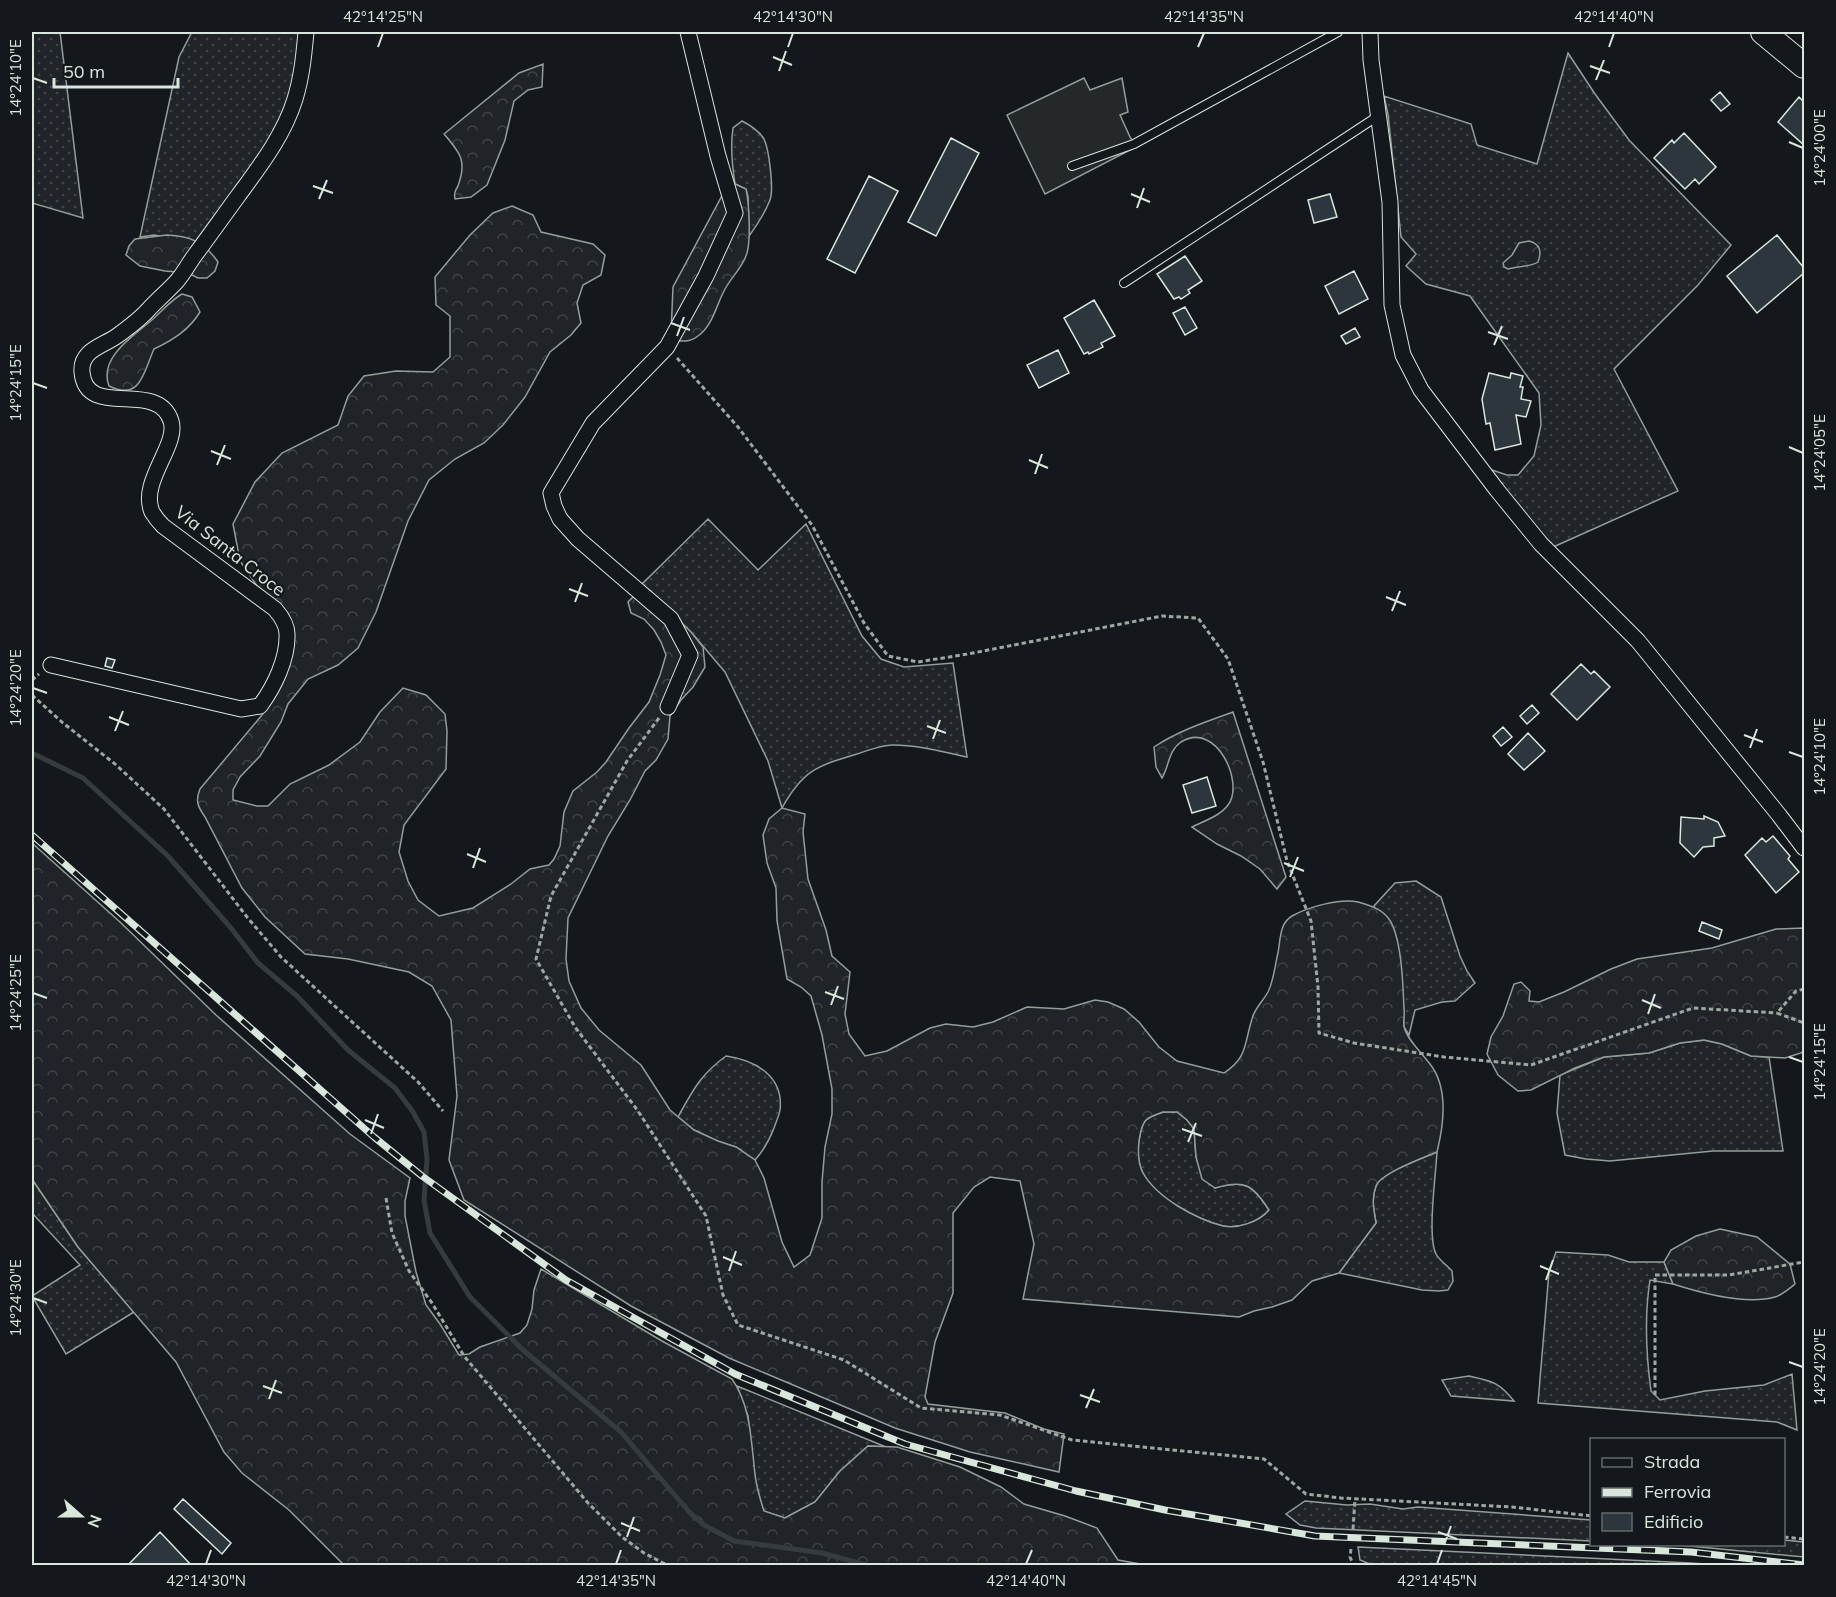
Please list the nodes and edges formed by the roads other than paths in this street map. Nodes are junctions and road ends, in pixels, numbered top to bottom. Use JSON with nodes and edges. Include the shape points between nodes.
{"nodes":[{"id":1,"x":306,"y":32,"type":"edge"},
{"id":2,"x":688,"y":32,"type":"edge"},
{"id":3,"x":1338,"y":32,"type":"edge"},
{"id":4,"x":1370,"y":32,"type":"edge"},
{"id":5,"x":1763,"y":32,"type":"edge"},
{"id":6,"x":1804,"y":66,"type":"edge"},
{"id":7,"x":1378,"y":116,"type":"junction"},
{"id":8,"x":1072,"y":166,"type":"dead end"},
{"id":9,"x":1124,"y":283,"type":"dead end"},
{"id":10,"x":51,"y":665,"type":"dead end"},
{"id":11,"x":668,"y":707,"type":"road end"},
{"id":12,"x":1804,"y":848,"type":"edge"}],
"edges":[{"from":1,"to":10,"type":"street","name":"Via Santa Croce","via":[[295,101],[273,147],[178,280],[134,324],[96,347],[85,358],[82,372],[87,387],[100,396],[142,399],[157,403],[168,412],[173,424],[172,438],[154,478],[152,511],[163,526],[275,609],[283,619],[288,634],[284,659],[272,689],[260,706],[241,708]]},
{"from":2,"to":11,"type":"street","via":[[717,156],[735,213],[667,347],[593,423],[551,493],[560,519],[578,539],[671,619],[690,655]]},
{"from":3,"to":8,"type":"lane","via":[[1134,144]]},
{"from":4,"to":7,"type":"street"},
{"from":5,"to":6,"type":"main road"},
{"from":7,"to":9,"type":"lane"},
{"from":7,"to":12,"type":"street","via":[[1390,202],[1392,305],[1403,355],[1421,390],[1541,544],[1638,641]]}]}
